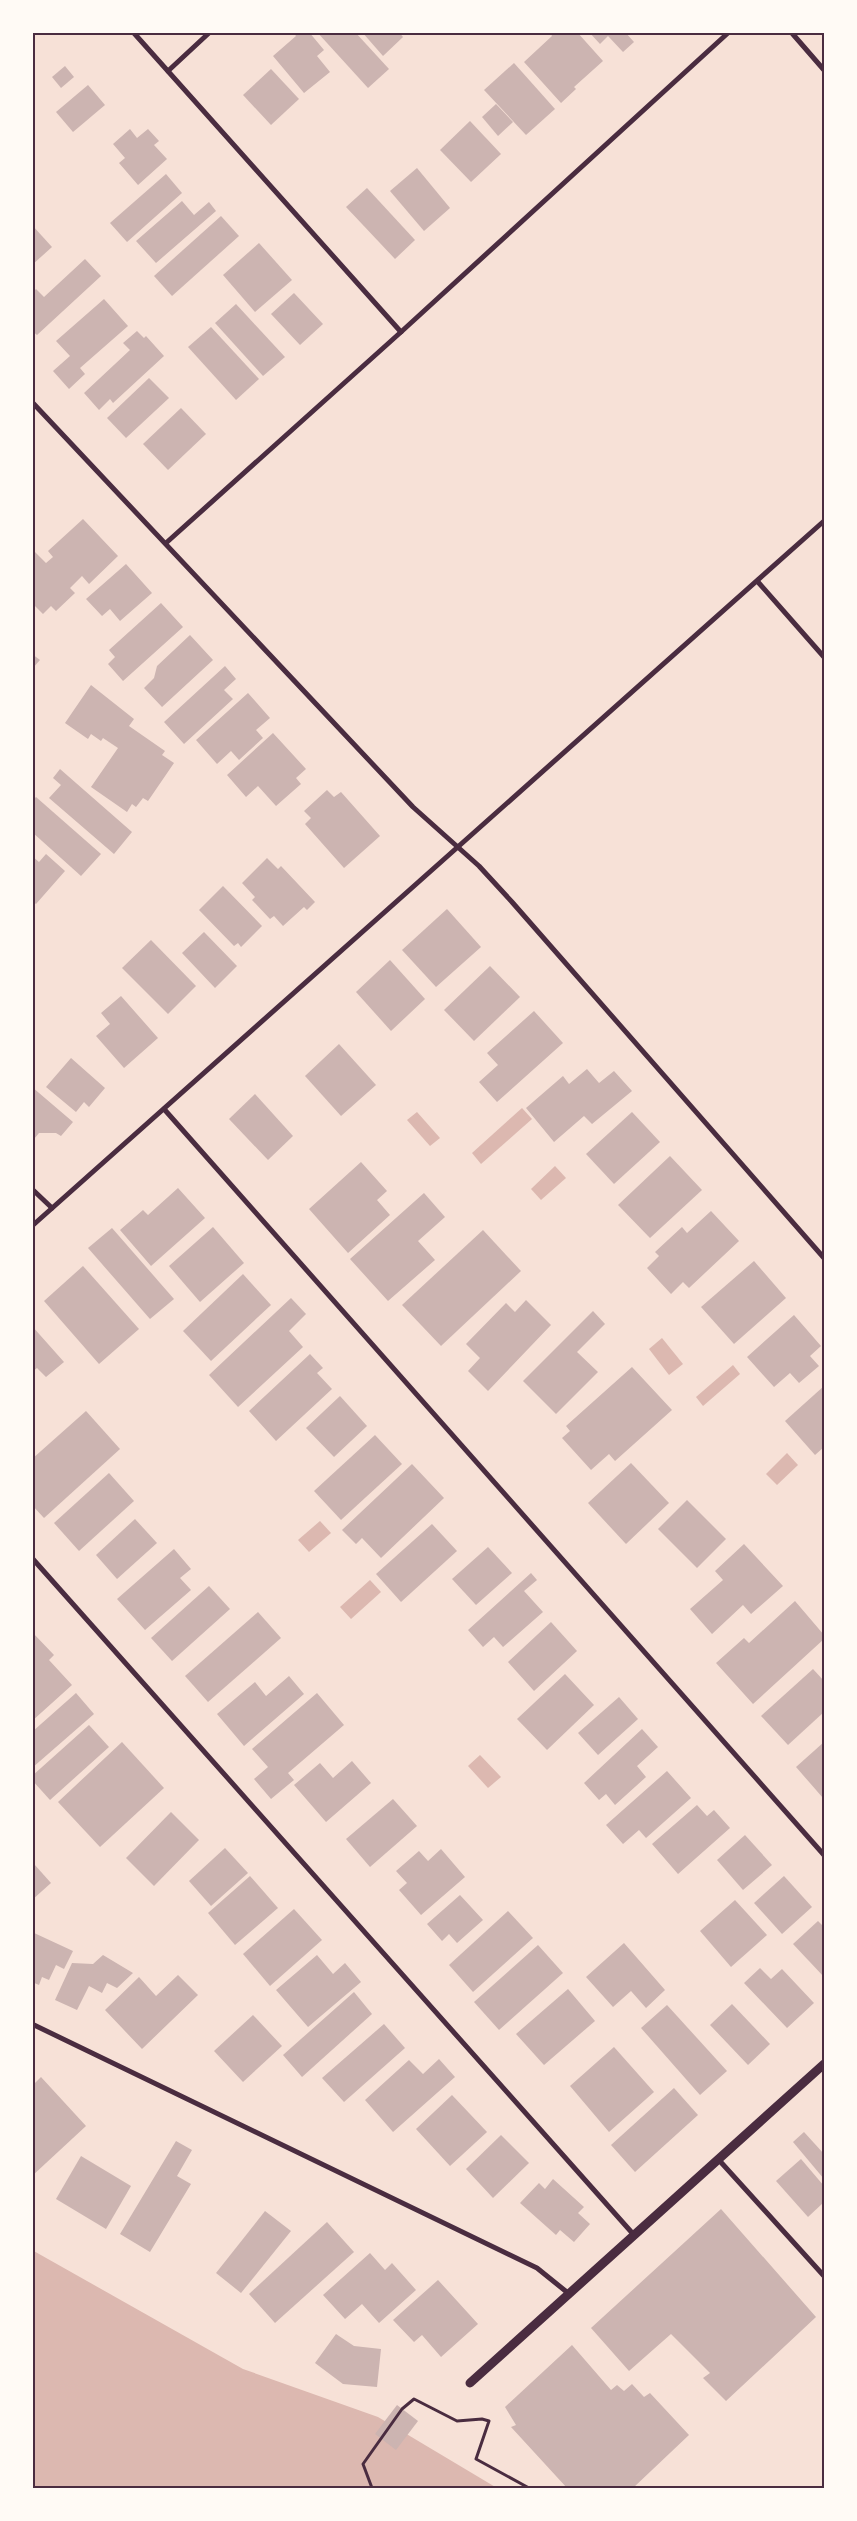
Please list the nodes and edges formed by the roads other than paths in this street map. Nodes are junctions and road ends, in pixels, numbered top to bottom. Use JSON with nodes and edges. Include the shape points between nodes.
{"nodes":[{"id":1,"x":133,"y":32,"type":"edge"},
{"id":2,"x":210,"y":32,"type":"edge"},
{"id":3,"x":730,"y":32,"type":"edge"},
{"id":4,"x":791,"y":32,"type":"edge"},
{"id":5,"x":824,"y":70,"type":"edge"},
{"id":6,"x":168,"y":71,"type":"junction"},
{"id":7,"x":401,"y":332,"type":"junction"},
{"id":8,"x":32,"y":402,"type":"edge"},
{"id":9,"x":824,"y":521,"type":"edge"},
{"id":10,"x":166,"y":543,"type":"junction"},
{"id":11,"x":758,"y":582,"type":"junction"},
{"id":12,"x":824,"y":657,"type":"edge"},
{"id":13,"x":457,"y":848,"type":"junction"},
{"id":14,"x":164,"y":1109,"type":"junction"},
{"id":15,"x":32,"y":1189,"type":"edge"},
{"id":16,"x":52,"y":1208,"type":"junction"},
{"id":17,"x":32,"y":1226,"type":"edge"},
{"id":18,"x":824,"y":1258,"type":"edge"},
{"id":19,"x":32,"y":1558,"type":"edge"},
{"id":20,"x":824,"y":1855,"type":"edge"},
{"id":21,"x":32,"y":2024,"type":"edge"},
{"id":22,"x":824,"y":2064,"type":"edge"},
{"id":23,"x":718,"y":2159,"type":"junction"},
{"id":24,"x":634,"y":2235,"type":"junction"},
{"id":25,"x":824,"y":2276,"type":"edge"},
{"id":26,"x":568,"y":2293,"type":"junction"},
{"id":27,"x":470,"y":2383,"type":"dead end"}],
"edges":[{"from":1,"to":6,"type":"street"},
{"from":2,"to":6,"type":"street"},
{"from":3,"to":7,"type":"street"},
{"from":4,"to":5,"type":"street"},
{"from":6,"to":7,"type":"street"},
{"from":7,"to":10,"type":"street"},
{"from":8,"to":10,"type":"street"},
{"from":9,"to":11,"type":"street"},
{"from":10,"to":13,"type":"street","via":[[414,807]]},
{"from":11,"to":12,"type":"street"},
{"from":11,"to":13,"type":"street"},
{"from":13,"to":14,"type":"street"},
{"from":13,"to":18,"type":"street","via":[[479,866],[512,902]]},
{"from":14,"to":16,"type":"street"},
{"from":14,"to":20,"type":"street"},
{"from":15,"to":16,"type":"street"},
{"from":16,"to":17,"type":"street"},
{"from":19,"to":24,"type":"street"},
{"from":21,"to":26,"type":"street","via":[[538,2268]]},
{"from":22,"to":23,"type":"street"},
{"from":23,"to":24,"type":"street"},
{"from":23,"to":25,"type":"street"},
{"from":24,"to":26,"type":"street"},
{"from":26,"to":27,"type":"street"}]}
